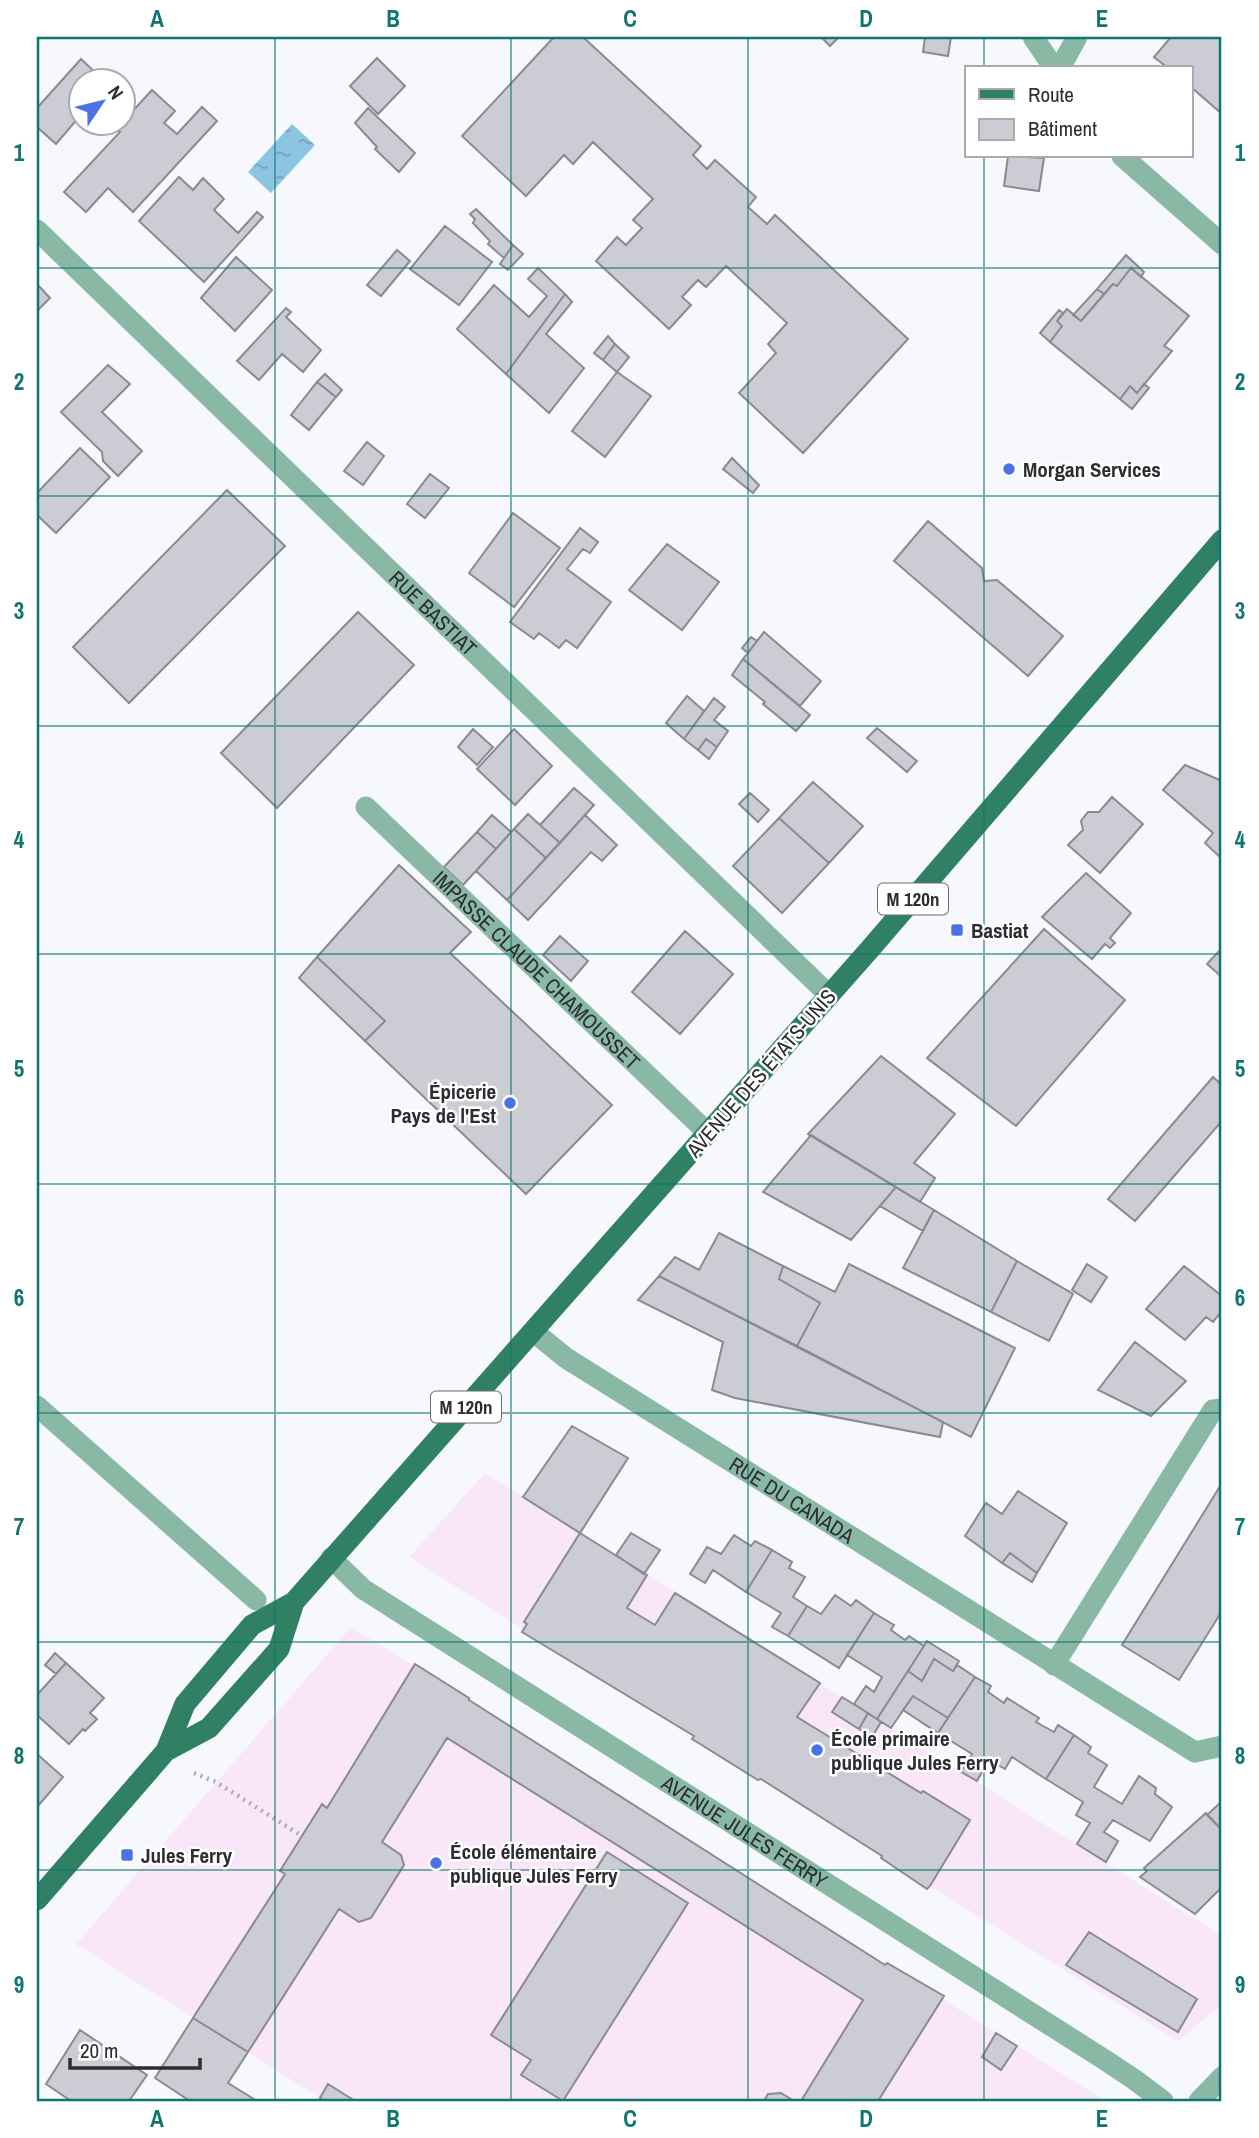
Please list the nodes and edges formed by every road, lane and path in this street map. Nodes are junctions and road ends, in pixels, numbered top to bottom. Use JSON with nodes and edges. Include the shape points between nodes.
{"nodes":[{"id":1,"x":1033,"y":37,"type":"edge"},
{"id":2,"x":1077,"y":37,"type":"edge"},
{"id":3,"x":1053,"y":66,"type":"edge"},
{"id":4,"x":1061,"y":66,"type":"edge"},
{"id":5,"x":1124,"y":158,"type":"edge"},
{"id":6,"x":37,"y":230,"type":"edge"},
{"id":7,"x":1222,"y":244,"type":"edge"},
{"id":8,"x":1222,"y":540,"type":"edge"},
{"id":9,"x":366,"y":807,"type":"dead end"},
{"id":10,"x":830,"y":995,"type":"junction"},
{"id":11,"x":708,"y":1133,"type":"junction"},
{"id":12,"x":534,"y":1332,"type":"junction"},
{"id":13,"x":37,"y":1406,"type":"edge"},
{"id":14,"x":1222,"y":1409,"type":"edge"},
{"id":15,"x":331,"y":1558,"type":"junction"},
{"id":16,"x":256,"y":1600,"type":"dead end"},
{"id":17,"x":294,"y":1602,"type":"junction"},
{"id":18,"x":1054,"y":1665,"type":"junction"},
{"id":19,"x":1222,"y":1746,"type":"edge"},
{"id":20,"x":166,"y":1751,"type":"junction"},
{"id":21,"x":216,"y":1783,"type":"dead end"},
{"id":22,"x":302,"y":1836,"type":"dead end"},
{"id":23,"x":37,"y":1900,"type":"edge"},
{"id":24,"x":1222,"y":2077,"type":"edge"},
{"id":25,"x":1163,"y":2101,"type":"edge"},
{"id":26,"x":1199,"y":2101,"type":"edge"}],
"edges":[{"from":1,"to":3,"type":"street"},
{"from":2,"to":4,"type":"street"},
{"from":5,"to":7,"type":"street"},
{"from":6,"to":10,"type":"street","name":"RUE BASTIAT"},
{"from":8,"to":10,"type":"main road","name":"AVENUE DES ÉTATS-UNIS","number":"M 120n"},
{"from":9,"to":11,"type":"street","name":"IMPASSE CLAUDE CHAMOUSSET"},
{"from":10,"to":11,"type":"main road","name":"AVENUE DES ÉTATS-UNIS","number":"M 120n"},
{"from":11,"to":12,"type":"main road","name":"AVENUE DES ÉTATS-UNIS","number":"M 120n"},
{"from":12,"to":15,"type":"main road","name":"AVENUE DES ÉTATS-UNIS","number":"M 120n"},
{"from":12,"to":18,"type":"street","name":"RUE DU CANADA","via":[[566,1358]]},
{"from":13,"to":16,"type":"street"},
{"from":14,"to":18,"type":"street","via":[[1213,1410]]},
{"from":15,"to":17,"type":"main road","name":"AVENUE DES ÉTATS-UNIS","number":"M 120n"},
{"from":15,"to":25,"type":"street","name":"AVENUE JULES FERRY","via":[[363,1589]]},
{"from":17,"to":20,"type":"main road","name":"AVENUE DES ÉTATS-UNIS","number":"M 120n","via":[[252,1625],[185,1704]]},
{"from":17,"to":20,"type":"main road","name":"AVENUE DES ÉTATS-UNIS","number":"M 120n","via":[[279,1649],[209,1728]]},
{"from":18,"to":19,"type":"street","name":"RUE DU CANADA","via":[[1195,1752]]},
{"from":20,"to":23,"type":"main road","name":"AVENUE DES ÉTATS-UNIS","number":"M 120n"},
{"from":21,"to":22,"type":"path"},
{"from":24,"to":26,"type":"street"}]}
